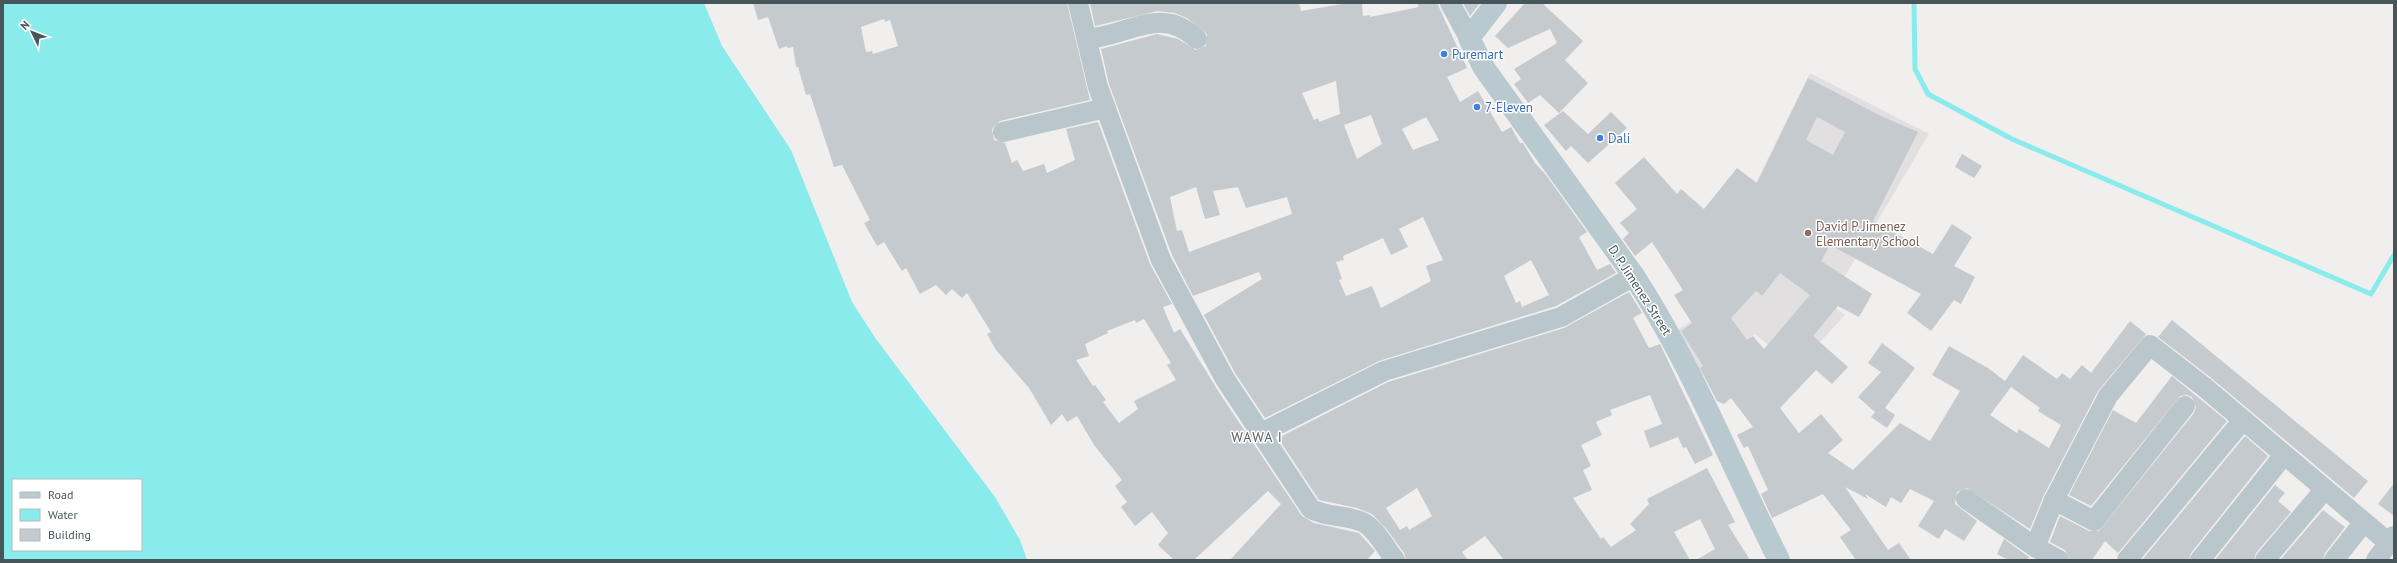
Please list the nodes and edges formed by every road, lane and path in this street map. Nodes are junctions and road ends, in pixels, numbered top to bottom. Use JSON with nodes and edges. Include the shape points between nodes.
{"nodes":[{"id":1,"x":1078,"y":3,"type":"edge"},
{"id":2,"x":1450,"y":3,"type":"edge"},
{"id":3,"x":1496,"y":3,"type":"edge"},
{"id":4,"x":1469,"y":38,"type":"junction"},
{"id":5,"x":1087,"y":39,"type":"junction"},
{"id":6,"x":1197,"y":39,"type":"dead end"},
{"id":7,"x":1106,"y":108,"type":"junction"},
{"id":8,"x":1003,"y":132,"type":"dead end"},
{"id":9,"x":1634,"y":276,"type":"junction"},
{"id":10,"x":2185,"y":406,"type":"dead end"},
{"id":11,"x":2243,"y":420,"type":"junction"},
{"id":12,"x":1261,"y":433,"type":"junction"},
{"id":13,"x":2284,"y":455,"type":"junction"},
{"id":14,"x":2325,"y":488,"type":"junction"},
{"id":15,"x":1966,"y":499,"type":"dead end"},
{"id":16,"x":2054,"y":500,"type":"junction"},
{"id":17,"x":2364,"y":522,"type":"junction"},
{"id":18,"x":2392,"y":539,"type":"edge"},
{"id":19,"x":2035,"y":547,"type":"junction"},
{"id":20,"x":1395,"y":560,"type":"edge"},
{"id":21,"x":1779,"y":560,"type":"edge"},
{"id":22,"x":2059,"y":560,"type":"edge"},
{"id":23,"x":2127,"y":560,"type":"edge"},
{"id":24,"x":2200,"y":560,"type":"edge"},
{"id":25,"x":2265,"y":560,"type":"edge"},
{"id":26,"x":2334,"y":560,"type":"edge"},
{"id":27,"x":2376,"y":560,"type":"edge"}],
"edges":[{"from":1,"to":5,"type":"street"},
{"from":2,"to":4,"type":"street"},
{"from":3,"to":4,"type":"street"},
{"from":4,"to":9,"type":"street","name":"D. P. Jimenez Street","via":[[1484,68]]},
{"from":5,"to":6,"type":"street","via":[[1104,38],[1155,21],[1179,25]]},
{"from":5,"to":7,"type":"street"},
{"from":7,"to":8,"type":"street"},
{"from":7,"to":12,"type":"street","via":[[1161,260],[1225,379]]},
{"from":9,"to":12,"type":"street","via":[[1561,317],[1384,372]]},
{"from":9,"to":21,"type":"street","name":"D. P. Jimenez Street","via":[[1677,348]]},
{"from":10,"to":16,"type":"street","via":[[2094,521]]},
{"from":11,"to":13,"type":"street"},
{"from":11,"to":16,"type":"street","via":[[2150,345],[2108,396]]},
{"from":11,"to":23,"type":"street"},
{"from":12,"to":20,"type":"street","via":[[1311,509],[1320,514],[1360,521],[1368,525]]},
{"from":13,"to":14,"type":"street"},
{"from":13,"to":24,"type":"street"},
{"from":14,"to":17,"type":"street"},
{"from":14,"to":25,"type":"street"},
{"from":15,"to":19,"type":"street"},
{"from":16,"to":19,"type":"street"},
{"from":17,"to":18,"type":"street"},
{"from":17,"to":26,"type":"street"},
{"from":18,"to":27,"type":"street"},
{"from":19,"to":22,"type":"street"}]}
